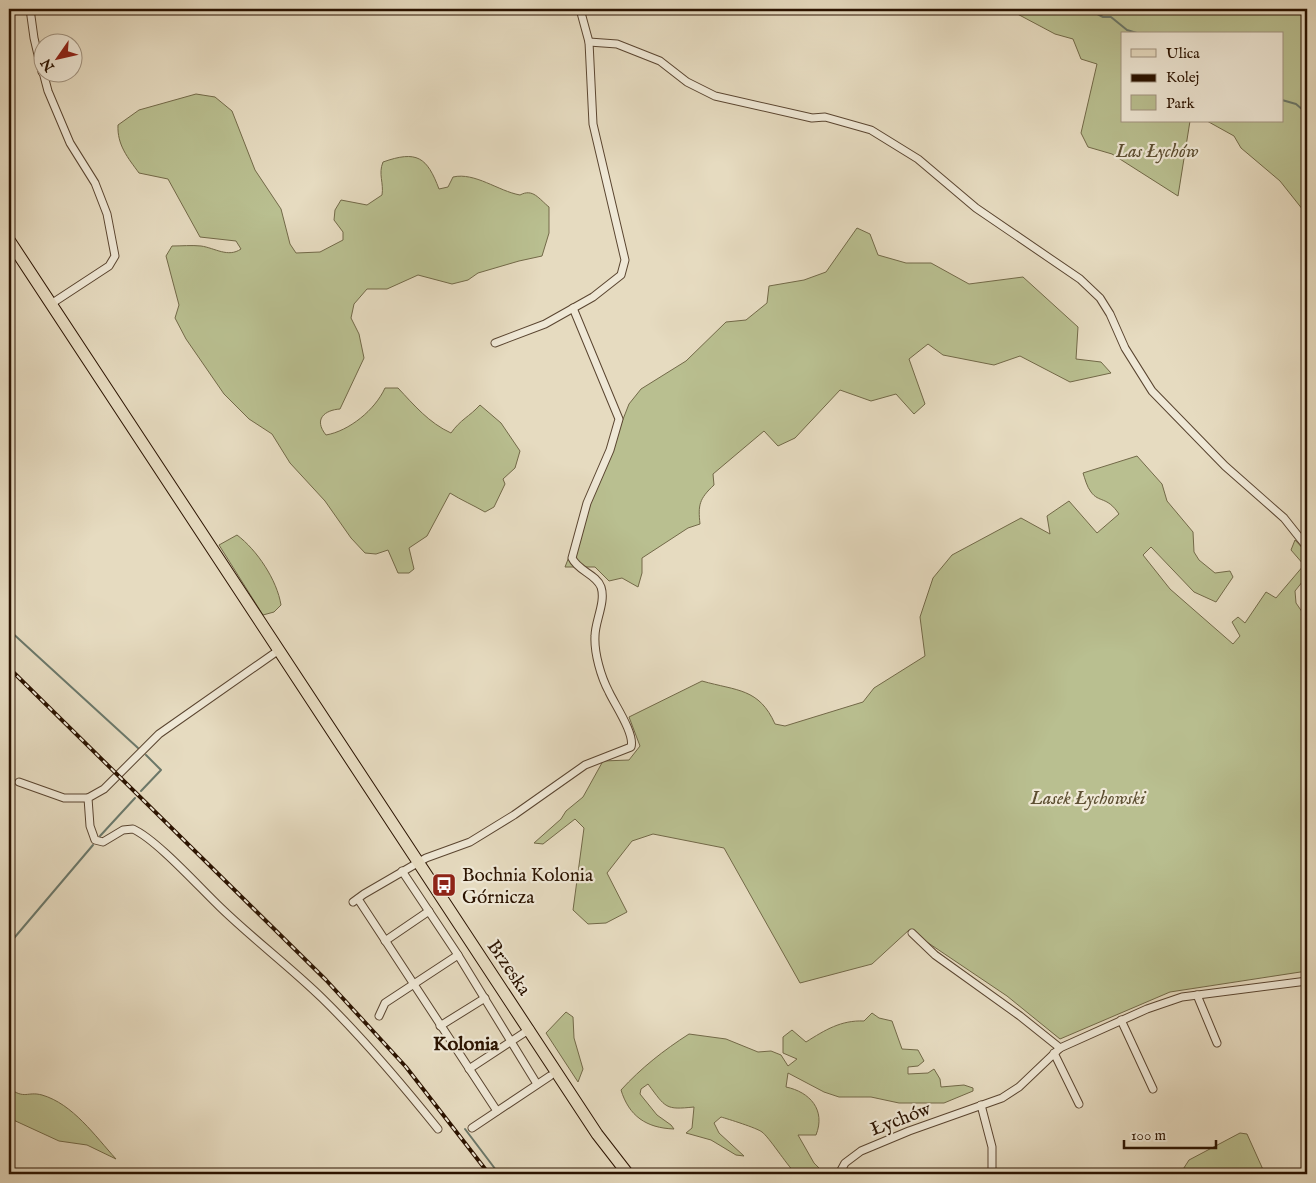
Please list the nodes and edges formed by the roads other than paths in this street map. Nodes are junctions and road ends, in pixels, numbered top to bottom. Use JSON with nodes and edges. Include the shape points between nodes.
{"nodes":[{"id":1,"x":30,"y":9,"type":"edge"},
{"id":2,"x":580,"y":9,"type":"edge"},
{"id":3,"x":33,"y":32,"type":"edge"},
{"id":4,"x":589,"y":42,"type":"junction"},
{"id":5,"x":46,"y":82,"type":"edge"},
{"id":6,"x":9,"y":240,"type":"edge"},
{"id":7,"x":51,"y":304,"type":"junction"},
{"id":8,"x":573,"y":308,"type":"junction"},
{"id":9,"x":495,"y":343,"type":"dead end"},
{"id":10,"x":1307,"y":547,"type":"edge"},
{"id":11,"x":279,"y":650,"type":"junction"},
{"id":12,"x":19,"y":782,"type":"dead end"},
{"id":13,"x":88,"y":798,"type":"junction"},
{"id":14,"x":420,"y":862,"type":"junction"},
{"id":15,"x":402,"y":871,"type":"junction"},
{"id":16,"x":429,"y":911,"type":"junction"},
{"id":17,"x":912,"y":933,"type":"dead end"},
{"id":18,"x":384,"y":941,"type":"junction"},
{"id":19,"x":458,"y":954,"type":"junction"},
{"id":20,"x":1307,"y":981,"type":"edge"},
{"id":21,"x":413,"y":985,"type":"junction"},
{"id":22,"x":1196,"y":994,"type":"junction"},
{"id":23,"x":485,"y":998,"type":"junction"},
{"id":24,"x":379,"y":1016,"type":"dead end"},
{"id":25,"x":1121,"y":1020,"type":"junction"},
{"id":26,"x":440,"y":1026,"type":"junction"},
{"id":27,"x":530,"y":1029,"type":"junction"},
{"id":28,"x":512,"y":1041,"type":"junction"},
{"id":29,"x":1217,"y":1043,"type":"dead end"},
{"id":30,"x":1060,"y":1048,"type":"junction"},
{"id":31,"x":1054,"y":1053,"type":"junction"},
{"id":32,"x":469,"y":1069,"type":"junction"},
{"id":33,"x":550,"y":1076,"type":"dead end"},
{"id":34,"x":537,"y":1084,"type":"junction"},
{"id":35,"x":1153,"y":1089,"type":"dead end"},
{"id":36,"x":571,"y":1092,"type":"junction"},
{"id":37,"x":1079,"y":1104,"type":"dead end"},
{"id":38,"x":981,"y":1105,"type":"junction"},
{"id":39,"x":496,"y":1111,"type":"junction"},
{"id":40,"x":472,"y":1128,"type":"dead end"},
{"id":41,"x":438,"y":1129,"type":"dead end"},
{"id":42,"x":1307,"y":1172,"type":"edge"},
{"id":43,"x":628,"y":1174,"type":"edge"},
{"id":44,"x":638,"y":1174,"type":"edge"},
{"id":45,"x":838,"y":1174,"type":"edge"},
{"id":46,"x":992,"y":1174,"type":"edge"},
{"id":47,"x":1299,"y":1174,"type":"edge"}],
"edges":[{"from":1,"to":3,"type":"street"},
{"from":2,"to":4,"type":"street"},
{"from":4,"to":8,"type":"street","via":[[593,124],[625,260],[624,269],[617,279]]},
{"from":4,"to":10,"type":"street","via":[[617,44],[660,62],[687,82],[716,96],[861,126],[918,159],[976,208],[1080,279],[1100,298],[1125,348],[1152,391],[1224,466],[1284,518]]},
{"from":5,"to":7,"type":"street","via":[[70,143],[94,183],[107,214],[115,256],[108,266]]},
{"from":6,"to":7,"type":"main road","name":"Brzeska"},
{"from":7,"to":11,"type":"main road","name":"Brzeska"},
{"from":8,"to":9,"type":"street","via":[[545,324]]},
{"from":8,"to":14,"type":"street","via":[[619,420],[587,503],[572,558],[578,568],[598,581],[601,587],[603,595],[594,639],[607,690],[633,743],[626,750],[585,765],[470,842]]},
{"from":11,"to":13,"type":"street","via":[[159,734],[104,789]]},
{"from":11,"to":14,"type":"main road","name":"Brzeska"},
{"from":12,"to":13,"type":"street","via":[[64,798]]},
{"from":13,"to":41,"type":"street","via":[[90,826],[95,840],[103,842],[127,828],[140,832],[354,1029]]},
{"from":14,"to":15,"type":"street"},
{"from":14,"to":27,"type":"main road","name":"Brzeska"},
{"from":15,"to":16,"type":"street"},
{"from":15,"to":18,"type":"street","via":[[355,900]]},
{"from":16,"to":18,"type":"street"},
{"from":16,"to":19,"type":"street"},
{"from":17,"to":30,"type":"street","via":[[935,955]]},
{"from":18,"to":21,"type":"street"},
{"from":19,"to":21,"type":"street"},
{"from":19,"to":23,"type":"street"},
{"from":20,"to":22,"type":"street","name":"Łychów"},
{"from":21,"to":24,"type":"street","via":[[384,1003]]},
{"from":21,"to":26,"type":"street"},
{"from":22,"to":25,"type":"street","name":"Łychów","via":[[1168,1001]]},
{"from":22,"to":29,"type":"street"},
{"from":23,"to":26,"type":"street"},
{"from":23,"to":28,"type":"street"},
{"from":25,"to":30,"type":"street","name":"Łychów"},
{"from":25,"to":35,"type":"street"},
{"from":26,"to":32,"type":"street"},
{"from":27,"to":28,"type":"street"},
{"from":27,"to":36,"type":"main road","name":"Brzeska"},
{"from":28,"to":32,"type":"street"},
{"from":28,"to":34,"type":"street"},
{"from":30,"to":31,"type":"street","name":"Łychów"},
{"from":31,"to":37,"type":"street"},
{"from":31,"to":38,"type":"street","name":"Łychów","via":[[1010,1094]]},
{"from":32,"to":39,"type":"street"},
{"from":33,"to":34,"type":"street"},
{"from":34,"to":39,"type":"street"},
{"from":36,"to":43,"type":"main road","name":"Brzeska","via":[[597,1134]]},
{"from":36,"to":44,"type":"main road","name":"Brzeska"},
{"from":38,"to":45,"type":"street","name":"Łychów","via":[[861,1151],[845,1163]]},
{"from":38,"to":46,"type":"street","via":[[992,1147]]},
{"from":39,"to":40,"type":"street"},
{"from":42,"to":47,"type":"street"}]}
